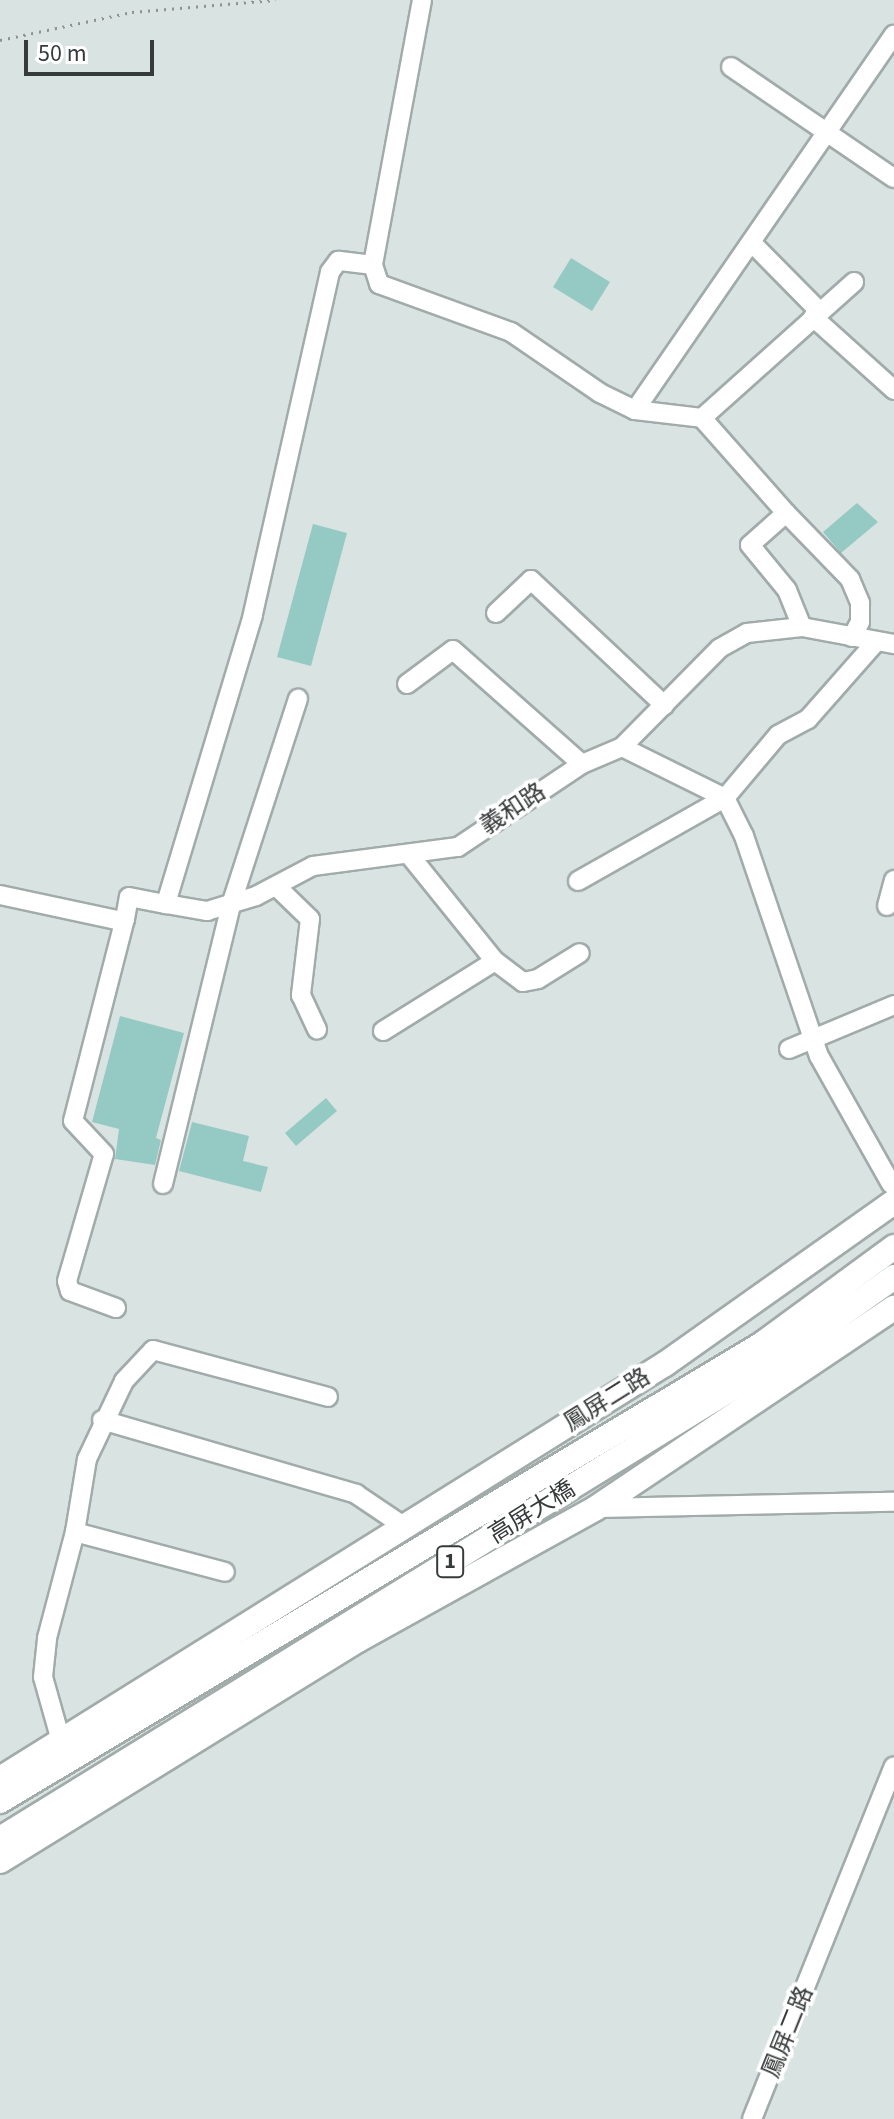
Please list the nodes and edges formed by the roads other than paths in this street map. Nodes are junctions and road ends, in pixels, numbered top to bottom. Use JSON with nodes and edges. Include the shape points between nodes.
{"nodes":[{"id":1,"x":422,"y":0,"type":"edge"},
{"id":2,"x":894,"y":35,"type":"edge"},
{"id":3,"x":731,"y":67,"type":"dead end"},
{"id":4,"x":826,"y":128,"type":"junction"},
{"id":5,"x":894,"y":178,"type":"edge"},
{"id":6,"x":753,"y":244,"type":"junction"},
{"id":7,"x":373,"y":265,"type":"junction"},
{"id":8,"x":854,"y":282,"type":"dead end"},
{"id":9,"x":816,"y":314,"type":"junction"},
{"id":10,"x":893,"y":388,"type":"edge"},
{"id":11,"x":635,"y":410,"type":"junction"},
{"id":12,"x":702,"y":418,"type":"junction"},
{"id":13,"x":786,"y":513,"type":"junction"},
{"id":14,"x":496,"y":613,"type":"dead end"},
{"id":15,"x":802,"y":627,"type":"junction"},
{"id":16,"x":852,"y":637,"type":"junction"},
{"id":17,"x":885,"y":643,"type":"edge"},
{"id":18,"x":407,"y":684,"type":"dead end"},
{"id":19,"x":298,"y":699,"type":"dead end"},
{"id":20,"x":664,"y":705,"type":"junction"},
{"id":21,"x":622,"y":747,"type":"junction"},
{"id":22,"x":582,"y":764,"type":"junction"},
{"id":23,"x":725,"y":798,"type":"junction"},
{"id":24,"x":411,"y":857,"type":"junction"},
{"id":25,"x":894,"y":880,"type":"edge"},
{"id":26,"x":578,"y":881,"type":"dead end"},
{"id":27,"x":276,"y":886,"type":"junction"},
{"id":28,"x":0,"y":895,"type":"edge"},
{"id":29,"x":166,"y":904,"type":"junction"},
{"id":30,"x":231,"y":905,"type":"junction"},
{"id":31,"x":887,"y":906,"type":"dead end"},
{"id":32,"x":125,"y":919,"type":"junction"},
{"id":33,"x":580,"y":953,"type":"dead end"},
{"id":34,"x":495,"y":961,"type":"junction"},
{"id":35,"x":894,"y":1005,"type":"edge"},
{"id":36,"x":317,"y":1029,"type":"dead end"},
{"id":37,"x":383,"y":1031,"type":"dead end"},
{"id":38,"x":813,"y":1040,"type":"junction"},
{"id":39,"x":789,"y":1049,"type":"dead end"},
{"id":40,"x":163,"y":1184,"type":"dead end"},
{"id":41,"x":892,"y":1193,"type":"edge"},
{"id":42,"x":894,"y":1247,"type":"edge"},
{"id":43,"x":894,"y":1277,"type":"edge"},
{"id":44,"x":116,"y":1308,"type":"dead end"},
{"id":45,"x":894,"y":1308,"type":"edge"},
{"id":46,"x":328,"y":1397,"type":"dead end"},
{"id":47,"x":102,"y":1420,"type":"junction"},
{"id":48,"x":894,"y":1502,"type":"edge"},
{"id":49,"x":596,"y":1508,"type":"junction"},
{"id":50,"x":405,"y":1527,"type":"junction"},
{"id":51,"x":75,"y":1532,"type":"junction"},
{"id":52,"x":225,"y":1572,"type":"dead end"},
{"id":53,"x":61,"y":1741,"type":"junction"},
{"id":54,"x":894,"y":1766,"type":"edge"},
{"id":55,"x":0,"y":1779,"type":"edge"},
{"id":56,"x":0,"y":1801,"type":"edge"},
{"id":57,"x":0,"y":1839,"type":"edge"},
{"id":58,"x":0,"y":1861,"type":"edge"},
{"id":59,"x":752,"y":2119,"type":"edge"}],
"edges":[{"from":1,"to":7,"type":"street"},
{"from":2,"to":4,"type":"street"},
{"from":3,"to":4,"type":"street"},
{"from":4,"to":5,"type":"street"},
{"from":4,"to":6,"type":"street"},
{"from":6,"to":9,"type":"street"},
{"from":6,"to":11,"type":"street"},
{"from":7,"to":11,"type":"street","via":[[379,284],[511,332],[600,393]]},
{"from":7,"to":29,"type":"street","via":[[338,261],[330,272],[253,615]]},
{"from":8,"to":9,"type":"street"},
{"from":9,"to":10,"type":"street"},
{"from":9,"to":12,"type":"street"},
{"from":11,"to":12,"type":"street"},
{"from":12,"to":13,"type":"street"},
{"from":13,"to":15,"type":"street","via":[[750,545],[787,590]]},
{"from":13,"to":16,"type":"street","via":[[850,579],[860,603],[860,622]]},
{"from":14,"to":20,"type":"street","via":[[531,580]]},
{"from":15,"to":16,"type":"street","name":"義和路"},
{"from":15,"to":20,"type":"street","name":"義和路","via":[[747,633],[720,648]]},
{"from":16,"to":17,"type":"street","name":"義和路"},
{"from":17,"to":23,"type":"street","via":[[808,719],[778,735]]},
{"from":18,"to":22,"type":"street","via":[[453,650]]},
{"from":19,"to":30,"type":"street"},
{"from":20,"to":21,"type":"street","name":"義和路"},
{"from":21,"to":22,"type":"street","name":"義和路"},
{"from":21,"to":23,"type":"street"},
{"from":22,"to":24,"type":"street","name":"義和路","via":[[458,847]]},
{"from":23,"to":26,"type":"street"},
{"from":23,"to":38,"type":"street","via":[[744,836]]},
{"from":24,"to":27,"type":"street","name":"義和路","via":[[313,866]]},
{"from":24,"to":34,"type":"street"},
{"from":25,"to":31,"type":"street"},
{"from":27,"to":30,"type":"street","name":"義和路"},
{"from":27,"to":36,"type":"street","via":[[310,919],[301,995]]},
{"from":28,"to":32,"type":"street"},
{"from":29,"to":30,"type":"street","name":"義和路","via":[[207,911]]},
{"from":29,"to":32,"type":"street","name":"義和路","via":[[129,897]]},
{"from":30,"to":40,"type":"street"},
{"from":32,"to":44,"type":"street","via":[[73,1121],[104,1154],[67,1281],[70,1291]]},
{"from":33,"to":34,"type":"street","via":[[531,982],[523,982]]},
{"from":34,"to":37,"type":"street"},
{"from":35,"to":38,"type":"street"},
{"from":38,"to":39,"type":"street"},
{"from":38,"to":41,"type":"street"},
{"from":41,"to":50,"type":"main road","name":"鳳屏二路","number":"1","via":[[677,1356]]},
{"from":42,"to":56,"type":"main road","name":"高屏大橋","number":"1","via":[[736,1360]]},
{"from":43,"to":57,"type":"main road","name":"高屏大橋","number":"1","via":[[776,1361]]},
{"from":45,"to":49,"type":"main road","number":"1"},
{"from":46,"to":47,"type":"street","via":[[153,1350],[124,1381]]},
{"from":47,"to":50,"type":"street","via":[[356,1494]]},
{"from":47,"to":51,"type":"street","via":[[87,1459]]},
{"from":48,"to":49,"type":"street"},
{"from":49,"to":58,"type":"main road","number":"1","via":[[358,1640]]},
{"from":50,"to":53,"type":"main road","name":"鳳屏二路","number":"1"},
{"from":51,"to":52,"type":"street"},
{"from":51,"to":53,"type":"street","via":[[47,1638],[43,1677]]},
{"from":53,"to":55,"type":"main road","number":"1"},
{"from":54,"to":59,"type":"street","name":"鳳屏二路"}]}
